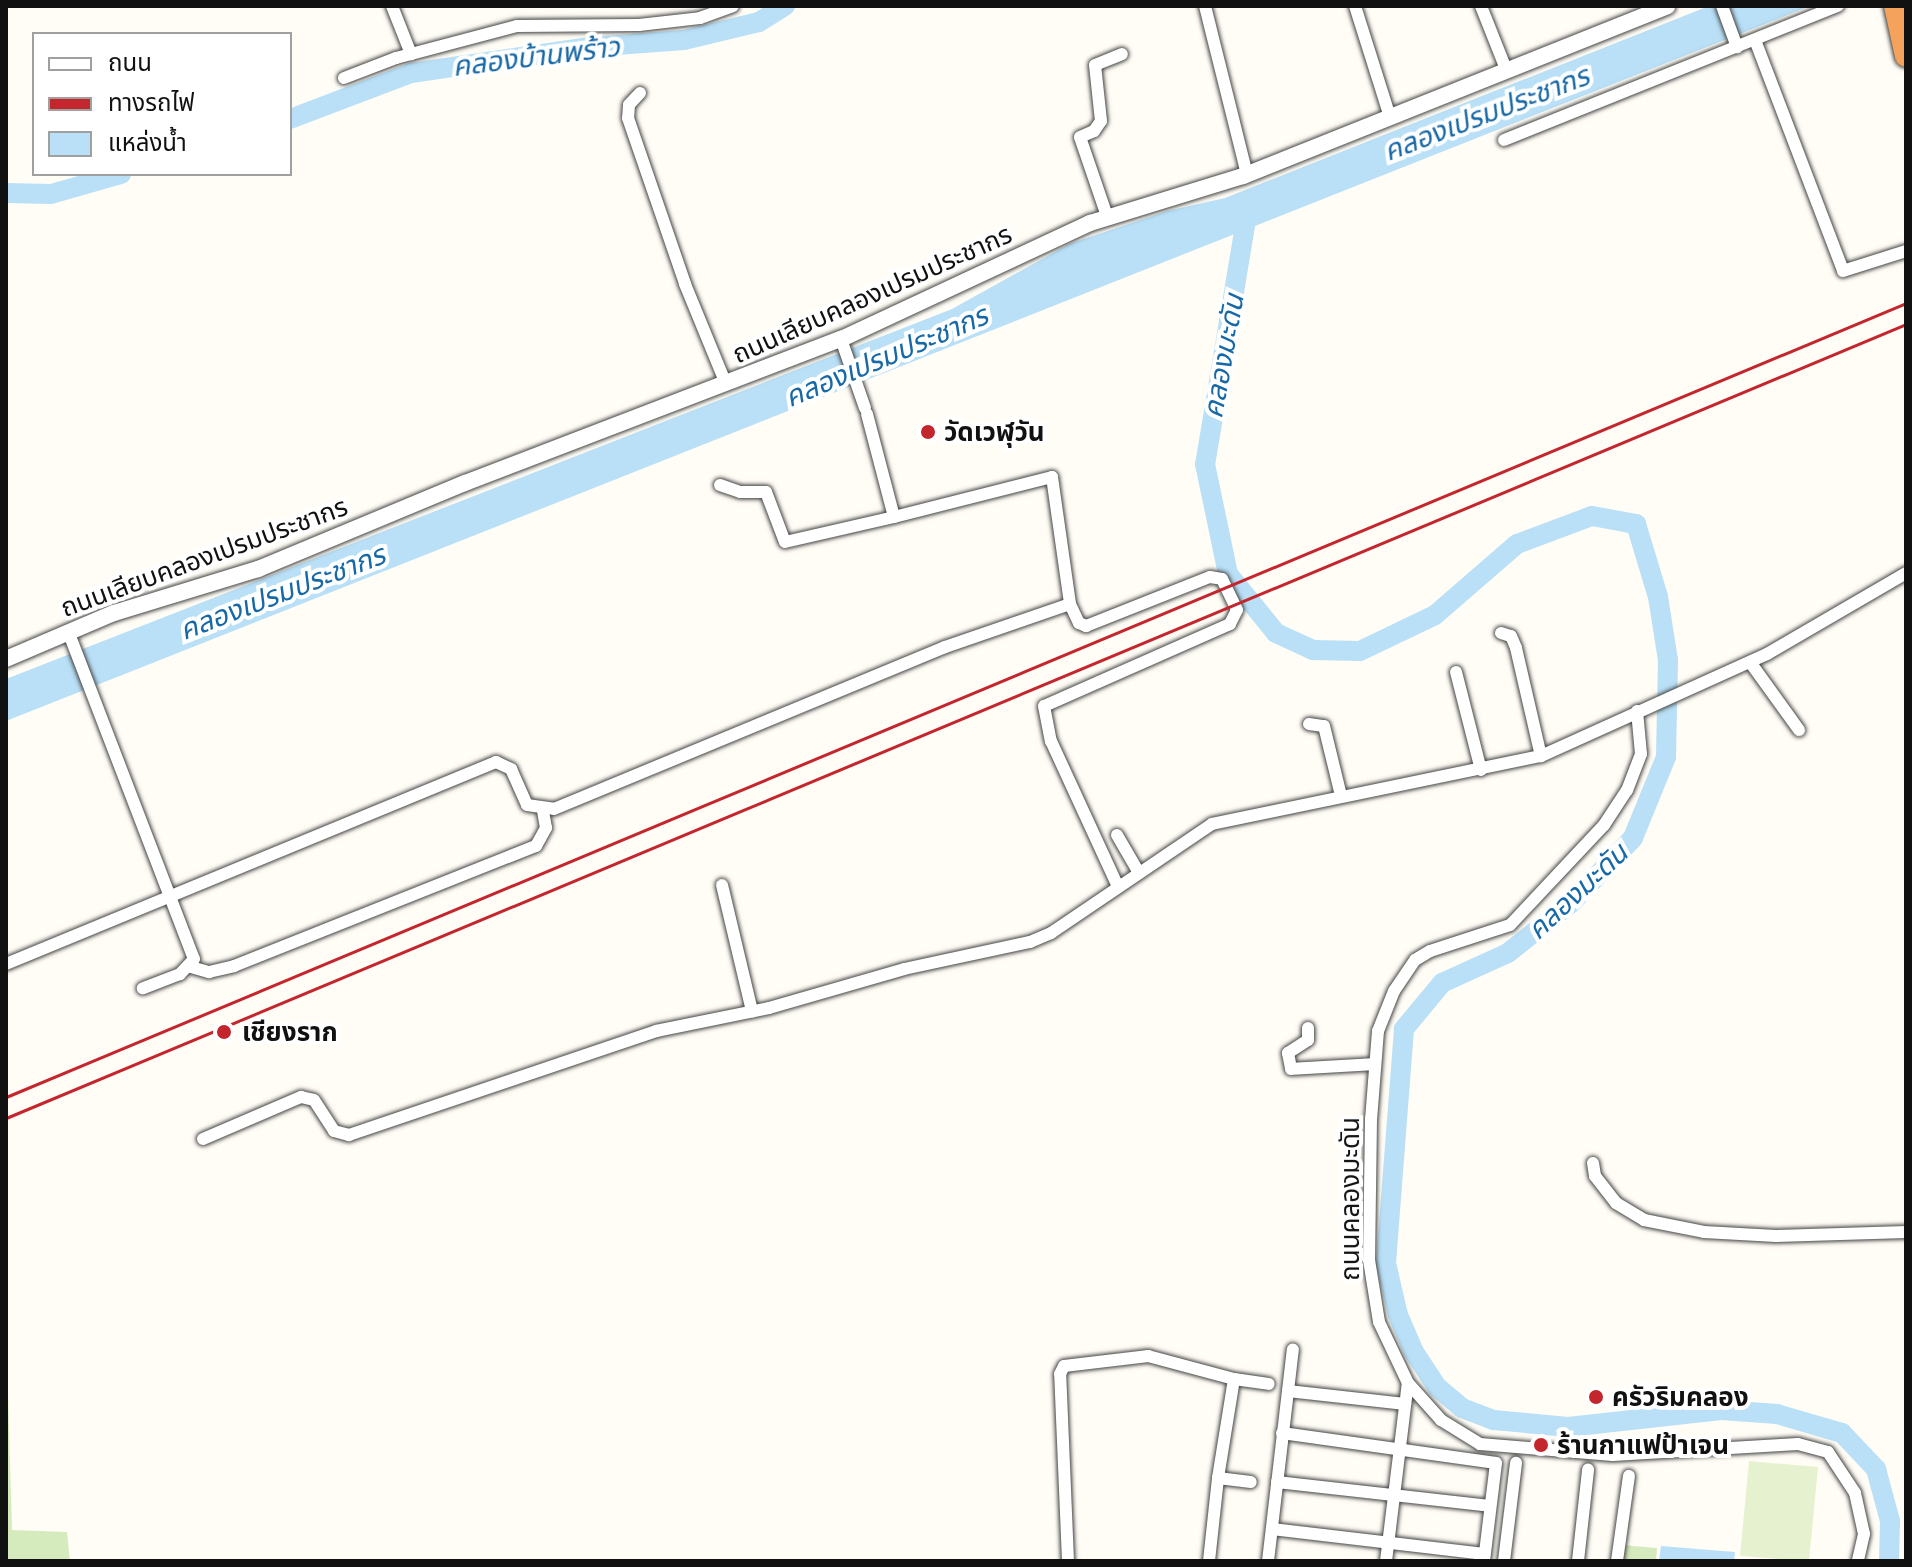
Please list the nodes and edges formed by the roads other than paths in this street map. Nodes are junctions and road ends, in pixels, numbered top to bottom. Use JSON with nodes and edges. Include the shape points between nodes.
{"nodes":[{"id":1,"x":392,"y":6,"type":"edge"},
{"id":2,"x":733,"y":6,"type":"edge"},
{"id":3,"x":1205,"y":6,"type":"edge"},
{"id":4,"x":1355,"y":6,"type":"edge"},
{"id":5,"x":1481,"y":6,"type":"edge"},
{"id":6,"x":1667,"y":6,"type":"edge"},
{"id":7,"x":1722,"y":6,"type":"edge"},
{"id":8,"x":1838,"y":6,"type":"edge"},
{"id":9,"x":1895,"y":6,"type":"edge"},
{"id":10,"x":1755,"y":40,"type":"junction"},
{"id":11,"x":1736,"y":44,"type":"junction"},
{"id":12,"x":411,"y":54,"type":"junction"},
{"id":13,"x":1122,"y":54,"type":"dead end"},
{"id":14,"x":1906,"y":56,"type":"edge"},
{"id":15,"x":1506,"y":69,"type":"junction"},
{"id":16,"x":344,"y":78,"type":"dead end"},
{"id":17,"x":640,"y":93,"type":"dead end"},
{"id":18,"x":1390,"y":117,"type":"junction"},
{"id":19,"x":1504,"y":140,"type":"dead end"},
{"id":20,"x":1247,"y":175,"type":"junction"},
{"id":21,"x":1107,"y":216,"type":"junction"},
{"id":22,"x":1906,"y":251,"type":"edge"},
{"id":23,"x":843,"y":344,"type":"junction"},
{"id":24,"x":726,"y":384,"type":"junction"},
{"id":25,"x":720,"y":485,"type":"dead end"},
{"id":26,"x":894,"y":517,"type":"junction"},
{"id":27,"x":1905,"y":575,"type":"edge"},
{"id":28,"x":1070,"y":604,"type":"junction"},
{"id":29,"x":1501,"y":633,"type":"dead end"},
{"id":30,"x":70,"y":638,"type":"junction"},
{"id":31,"x":6,"y":659,"type":"edge"},
{"id":32,"x":1750,"y":662,"type":"junction"},
{"id":33,"x":1456,"y":672,"type":"dead end"},
{"id":34,"x":1640,"y":709,"type":"junction"},
{"id":35,"x":1309,"y":724,"type":"dead end"},
{"id":36,"x":1799,"y":730,"type":"dead end"},
{"id":37,"x":1541,"y":756,"type":"junction"},
{"id":38,"x":1481,"y":770,"type":"junction"},
{"id":39,"x":1341,"y":796,"type":"junction"},
{"id":40,"x":543,"y":811,"type":"junction"},
{"id":41,"x":1117,"y":835,"type":"dead end"},
{"id":42,"x":1139,"y":873,"type":"junction"},
{"id":43,"x":722,"y":885,"type":"dead end"},
{"id":44,"x":1118,"y":887,"type":"junction"},
{"id":45,"x":169,"y":897,"type":"junction"},
{"id":46,"x":6,"y":964,"type":"edge"},
{"id":47,"x":191,"y":967,"type":"junction"},
{"id":48,"x":143,"y":988,"type":"dead end"},
{"id":49,"x":752,"y":1011,"type":"junction"},
{"id":50,"x":1308,"y":1028,"type":"dead end"},
{"id":51,"x":1374,"y":1064,"type":"junction"},
{"id":52,"x":203,"y":1139,"type":"dead end"},
{"id":53,"x":1593,"y":1163,"type":"dead end"},
{"id":54,"x":1906,"y":1232,"type":"edge"},
{"id":55,"x":1293,"y":1349,"type":"dead end"},
{"id":56,"x":1234,"y":1379,"type":"junction"},
{"id":57,"x":1408,"y":1383,"type":"junction"},
{"id":58,"x":1269,"y":1384,"type":"dead end"},
{"id":59,"x":1288,"y":1391,"type":"junction"},
{"id":60,"x":1405,"y":1404,"type":"junction"},
{"id":61,"x":1282,"y":1433,"type":"junction"},
{"id":62,"x":1400,"y":1448,"type":"junction"},
{"id":63,"x":1516,"y":1463,"type":"dead end"},
{"id":64,"x":1588,"y":1470,"type":"dead end"},
{"id":65,"x":1629,"y":1476,"type":"dead end"},
{"id":66,"x":1218,"y":1478,"type":"junction"},
{"id":67,"x":1251,"y":1482,"type":"dead end"},
{"id":68,"x":1277,"y":1482,"type":"junction"},
{"id":69,"x":1394,"y":1496,"type":"junction"},
{"id":70,"x":1490,"y":1506,"type":"junction"},
{"id":71,"x":1272,"y":1529,"type":"junction"},
{"id":72,"x":1389,"y":1542,"type":"junction"},
{"id":73,"x":1484,"y":1557,"type":"edge"},
{"id":74,"x":1068,"y":1561,"type":"edge"},
{"id":75,"x":1209,"y":1561,"type":"edge"},
{"id":76,"x":1268,"y":1561,"type":"edge"},
{"id":77,"x":1386,"y":1561,"type":"edge"},
{"id":78,"x":1504,"y":1561,"type":"edge"},
{"id":79,"x":1578,"y":1561,"type":"edge"},
{"id":80,"x":1617,"y":1561,"type":"edge"},
{"id":81,"x":1858,"y":1561,"type":"edge"}],
"edges":[{"from":1,"to":12,"type":"street"},
{"from":2,"to":12,"type":"street","via":[[700,18],[639,25],[517,26]]},
{"from":3,"to":20,"type":"street"},
{"from":4,"to":18,"type":"street"},
{"from":5,"to":15,"type":"street"},
{"from":6,"to":15,"type":"street","name":"ถนนเลียบคลองเปรมประชากร"},
{"from":7,"to":11,"type":"street"},
{"from":8,"to":10,"type":"street"},
{"from":9,"to":14,"type":"highway"},
{"from":10,"to":11,"type":"street"},
{"from":10,"to":22,"type":"street","via":[[1843,271]]},
{"from":11,"to":19,"type":"street"},
{"from":12,"to":16,"type":"street"},
{"from":13,"to":21,"type":"street","via":[[1095,65],[1101,121],[1080,137]]},
{"from":15,"to":18,"type":"street","name":"ถนนเลียบคลองเปรมประชากร"},
{"from":17,"to":24,"type":"street","via":[[629,105],[628,118]]},
{"from":18,"to":20,"type":"street","name":"ถนนเลียบคลองเปรมประชากร"},
{"from":20,"to":21,"type":"street","name":"ถนนเลียบคลองเปรมประชากร"},
{"from":21,"to":23,"type":"street","name":"ถนนเลียบคลองเปรมประชากร"},
{"from":23,"to":24,"type":"street","name":"ถนนเลียบคลองเปรมประชากร"},
{"from":23,"to":26,"type":"street"},
{"from":24,"to":30,"type":"street","name":"ถนนเลียบคลองเปรมประชากร"},
{"from":25,"to":26,"type":"street","via":[[766,492],[785,542]]},
{"from":26,"to":28,"type":"street","via":[[1052,477]]},
{"from":27,"to":32,"type":"street"},
{"from":28,"to":40,"type":"street","via":[[945,647]]},
{"from":28,"to":44,"type":"street","via":[[1086,626],[1218,577],[1237,610],[1230,624],[1044,706],[1051,741]]},
{"from":29,"to":37,"type":"street","via":[[1511,636],[1516,648]]},
{"from":30,"to":31,"type":"street","name":"ถนนเลียบคลองเปรมประชากร"},
{"from":30,"to":45,"type":"street"},
{"from":32,"to":34,"type":"street"},
{"from":32,"to":36,"type":"street"},
{"from":33,"to":38,"type":"street"},
{"from":34,"to":37,"type":"street"},
{"from":34,"to":51,"type":"street","name":"ถนนคลองมะดัน","via":[[1641,754],[1616,808],[1510,925],[1415,960],[1398,982],[1378,1031]]},
{"from":35,"to":39,"type":"street","via":[[1320,722],[1329,736]]},
{"from":37,"to":38,"type":"street"},
{"from":38,"to":39,"type":"street"},
{"from":39,"to":42,"type":"street","via":[[1212,824]]},
{"from":40,"to":45,"type":"street","via":[[527,805],[511,769],[496,762]]},
{"from":40,"to":47,"type":"street","via":[[546,828],[536,846],[234,966],[209,972]]},
{"from":41,"to":42,"type":"street"},
{"from":42,"to":44,"type":"street"},
{"from":43,"to":49,"type":"street"},
{"from":44,"to":49,"type":"street","via":[[1030,942],[904,969]]},
{"from":45,"to":46,"type":"street"},
{"from":45,"to":47,"type":"street","via":[[191,948]]},
{"from":47,"to":48,"type":"street"},
{"from":49,"to":52,"type":"street","via":[[629,1039],[349,1135],[334,1131],[314,1100],[301,1097]]},
{"from":50,"to":51,"type":"street","via":[[1308,1040],[1288,1053],[1291,1069]]},
{"from":51,"to":57,"type":"street","name":"ถนนคลองมะดัน","via":[[1369,1260],[1379,1322]]},
{"from":53,"to":54,"type":"street","via":[[1595,1176],[1616,1203],[1644,1220],[1704,1232],[1762,1235]]},
{"from":55,"to":59,"type":"street"},
{"from":56,"to":58,"type":"street"},
{"from":56,"to":66,"type":"street"},
{"from":56,"to":74,"type":"street","via":[[1148,1356],[1061,1369]]},
{"from":57,"to":60,"type":"street"},
{"from":57,"to":81,"type":"street","name":"ถนนคลองมะดัน","via":[[1453,1430],[1497,1447],[1632,1455],[1798,1444],[1828,1452],[1855,1493],[1864,1534]]},
{"from":59,"to":60,"type":"street"},
{"from":59,"to":61,"type":"street"},
{"from":60,"to":62,"type":"street"},
{"from":61,"to":62,"type":"street"},
{"from":61,"to":68,"type":"street"},
{"from":62,"to":69,"type":"street"},
{"from":62,"to":70,"type":"street","via":[[1496,1463]]},
{"from":63,"to":78,"type":"street"},
{"from":64,"to":79,"type":"street"},
{"from":65,"to":80,"type":"street"},
{"from":66,"to":67,"type":"street"},
{"from":66,"to":75,"type":"street"},
{"from":68,"to":69,"type":"street"},
{"from":68,"to":71,"type":"street"},
{"from":69,"to":70,"type":"street"},
{"from":69,"to":72,"type":"street"},
{"from":70,"to":73,"type":"street"},
{"from":71,"to":72,"type":"street"},
{"from":71,"to":76,"type":"street"},
{"from":72,"to":73,"type":"street"},
{"from":72,"to":77,"type":"street"}]}
